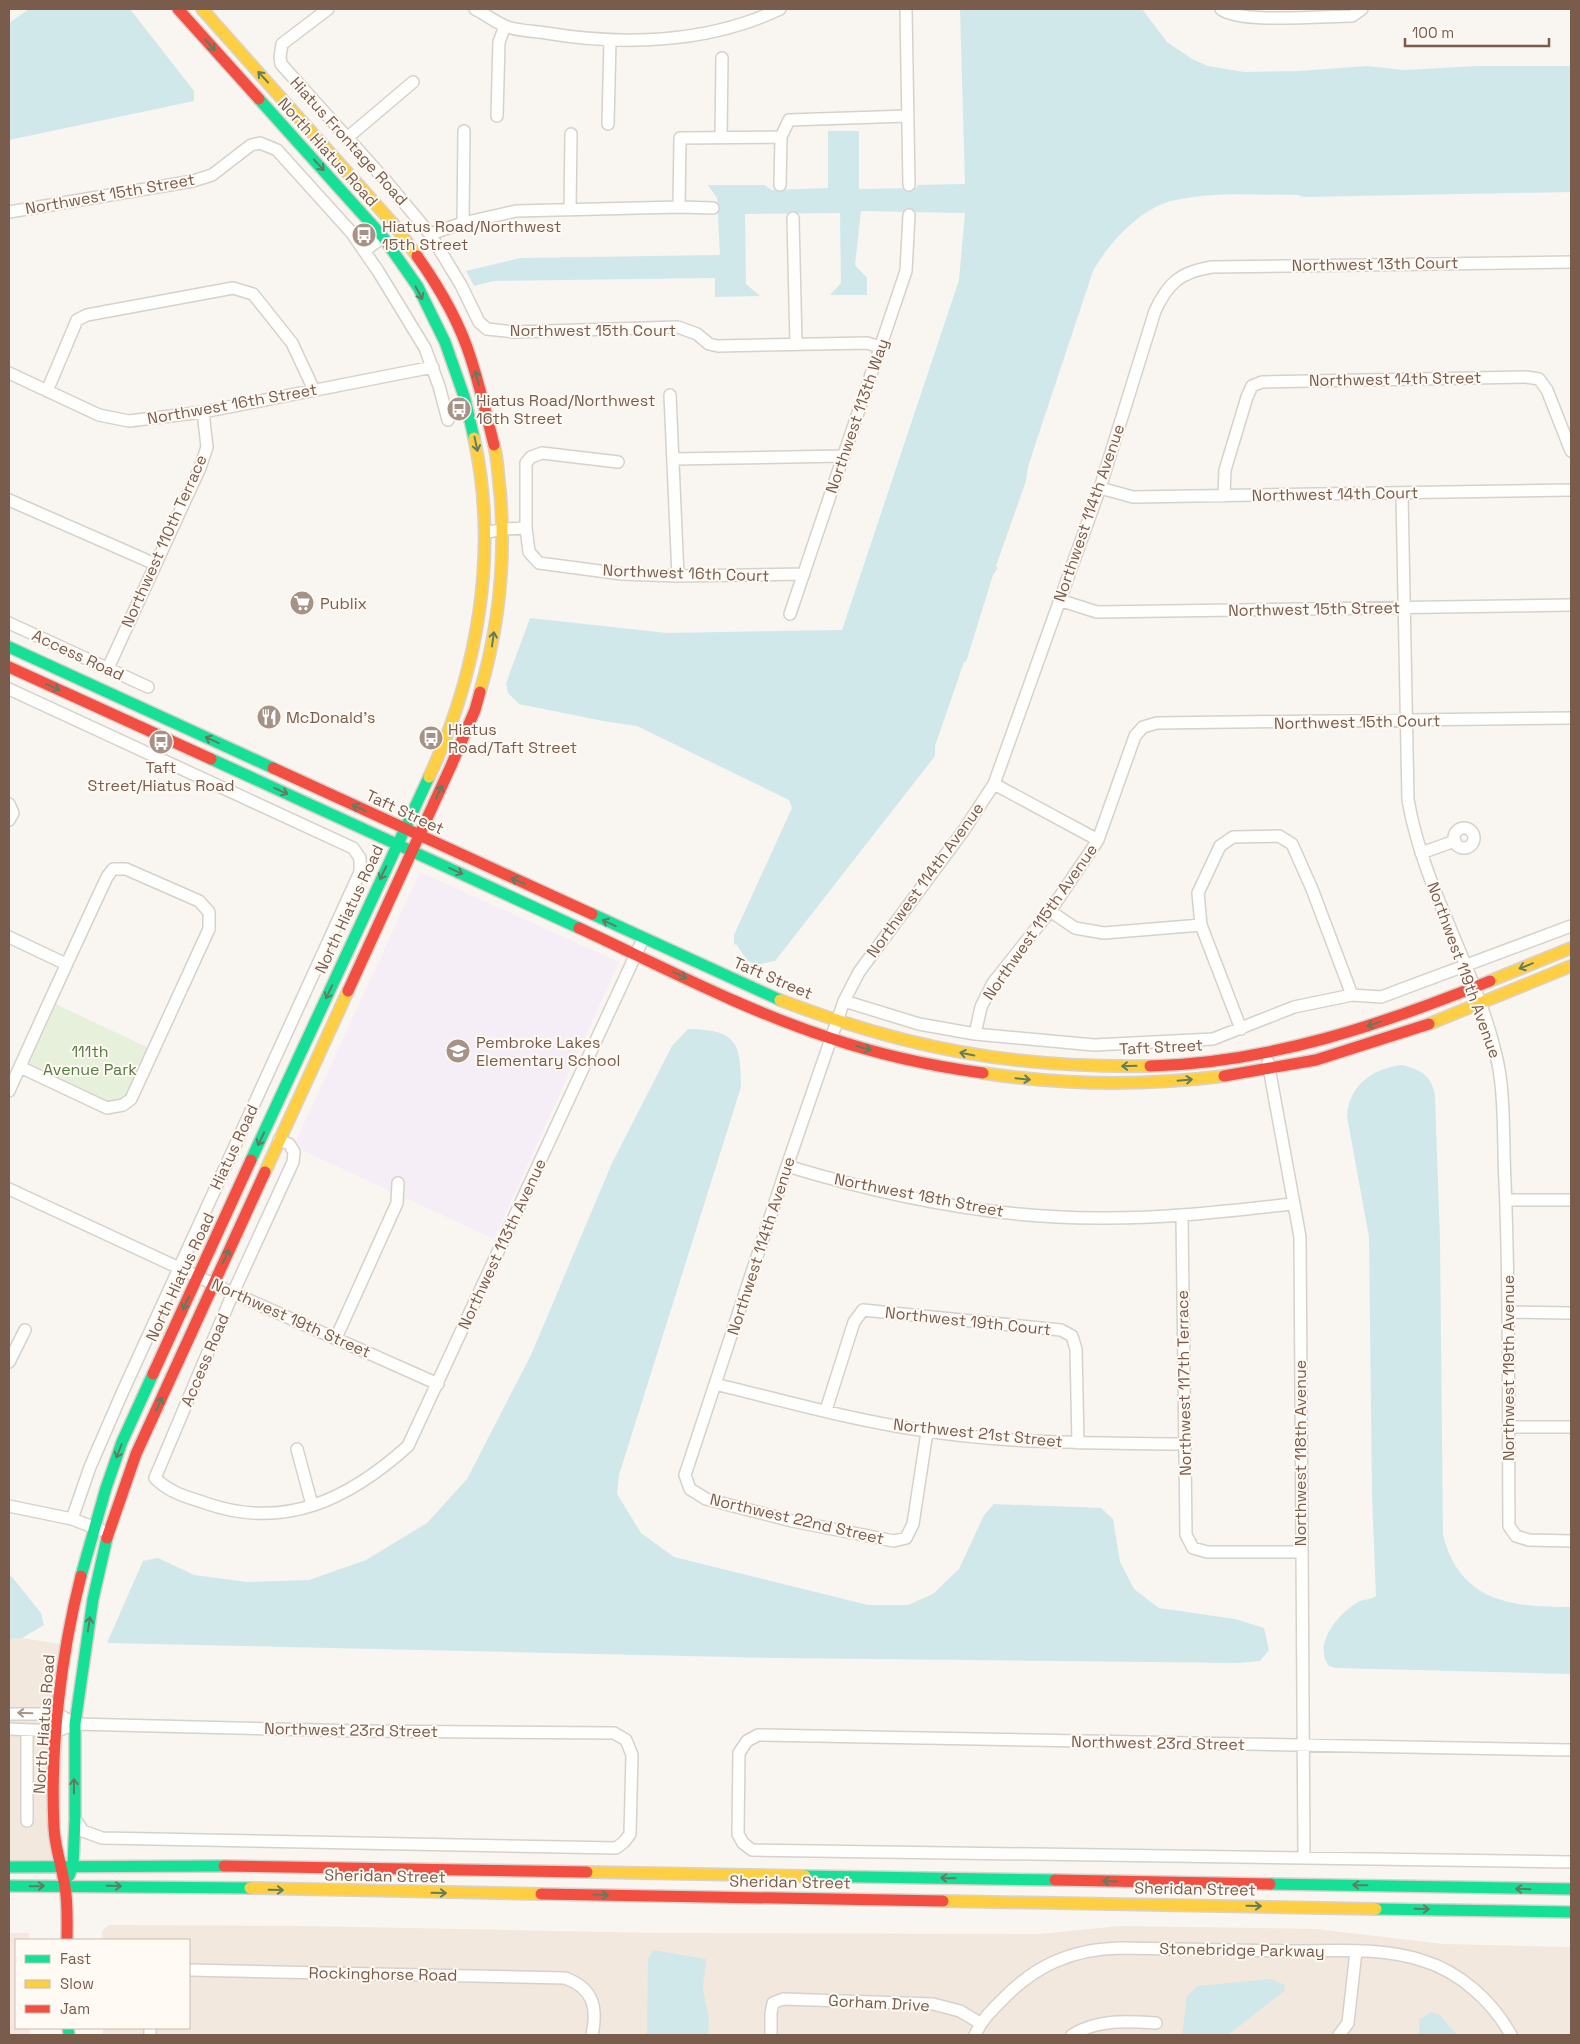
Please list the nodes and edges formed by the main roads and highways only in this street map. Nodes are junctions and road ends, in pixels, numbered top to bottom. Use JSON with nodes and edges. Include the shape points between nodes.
{"nodes":[{"id":1,"x":178,"y":9,"type":"edge"},
{"id":2,"x":202,"y":9,"type":"edge"},
{"id":3,"x":395,"y":226,"type":"junction"},
{"id":4,"x":383,"y":238,"type":"junction"},
{"id":5,"x":9,"y":647,"type":"edge"},
{"id":6,"x":9,"y":667,"type":"edge"},
{"id":7,"x":177,"y":724,"type":"junction"},
{"id":8,"x":170,"y":740,"type":"junction"},
{"id":9,"x":271,"y":767,"type":"junction"},
{"id":10,"x":263,"y":782,"type":"junction"},
{"id":11,"x":403,"y":829,"type":"junction"},
{"id":12,"x":419,"y":836,"type":"junction"},
{"id":13,"x":397,"y":844,"type":"junction"},
{"id":14,"x":411,"y":851,"type":"junction"},
{"id":15,"x":575,"y":907,"type":"junction"},
{"id":16,"x":568,"y":923,"type":"junction"},
{"id":17,"x":349,"y":947,"type":"junction"},
{"id":18,"x":1571,"y":948,"type":"edge"},
{"id":19,"x":365,"y":955,"type":"junction"},
{"id":20,"x":1571,"y":966,"type":"edge"},
{"id":21,"x":1051,"y":1064,"type":"junction"},
{"id":22,"x":1049,"y":1081,"type":"junction"},
{"id":23,"x":59,"y":1866,"type":"junction"},
{"id":24,"x":73,"y":1866,"type":"junction"},
{"id":25,"x":9,"y":1867,"type":"edge"},
{"id":26,"x":1305,"y":1884,"type":"junction"},
{"id":27,"x":9,"y":1886,"type":"edge"},
{"id":28,"x":65,"y":1886,"type":"junction"},
{"id":29,"x":1571,"y":1890,"type":"edge"},
{"id":30,"x":1304,"y":1907,"type":"junction"},
{"id":31,"x":1571,"y":1912,"type":"edge"},
{"id":32,"x":67,"y":1939,"type":"edge"}],
"edges":[{"from":1,"to":4,"type":"main road","name":"North Hiatus Road","one_way":true},
{"from":3,"to":2,"type":"main road","name":"North Hiatus Road","one_way":true},
{"from":3,"to":4,"type":"main road"},
{"from":12,"to":3,"type":"main road","name":"North Hiatus Road","one_way":true,"via":[[475,710],[492,650],[503,529],[496,451],[471,357],[429,272]]},
{"from":4,"to":11,"type":"main road","name":"North Hiatus Road","one_way":true,"via":[[401,260],[434,319],[462,388],[478,453],[485,532],[484,586],[475,643],[461,698],[440,754]]},
{"from":5,"to":7,"type":"main road","name":"Taft Street"},
{"from":6,"to":8,"type":"main road","name":"Taft Street","one_way":true},
{"from":7,"to":8,"type":"main road"},
{"from":9,"to":7,"type":"main road","name":"Taft Street","one_way":true},
{"from":8,"to":10,"type":"main road","name":"Taft Street"},
{"from":9,"to":10,"type":"main road"},
{"from":11,"to":9,"type":"main road","name":"Taft Street","one_way":true},
{"from":10,"to":13,"type":"main road","name":"Taft Street","one_way":true},
{"from":11,"to":12,"type":"main road","name":"Taft Street"},
{"from":11,"to":13,"type":"main road","name":"North Hiatus Road"},
{"from":12,"to":14,"type":"main road","name":"North Hiatus Road"},
{"from":15,"to":12,"type":"main road","name":"Taft Street","one_way":true},
{"from":13,"to":14,"type":"main road","name":"Taft Street"},
{"from":13,"to":17,"type":"main road","name":"North Hiatus Road","one_way":true},
{"from":14,"to":16,"type":"main road","name":"Taft Street","one_way":true},
{"from":14,"to":19,"type":"main road","name":"North Hiatus Road"},
{"from":15,"to":16,"type":"main road"},
{"from":21,"to":15,"type":"main road","name":"Taft Street","one_way":true,"via":[[984,1057],[905,1042],[836,1022]]},
{"from":16,"to":22,"type":"main road","name":"Taft Street","one_way":true,"via":[[830,1038],[899,1058],[981,1074]]},
{"from":17,"to":19,"type":"main road"},
{"from":17,"to":23,"type":"main road","name":"North Hiatus Road","one_way":true,"via":[[122,1442],[93,1527],[64,1654],[54,1817]]},
{"from":18,"to":21,"type":"main road","name":"Taft Street","one_way":true,"via":[[1473,988],[1307,1044],[1208,1061],[1096,1067]]},
{"from":24,"to":19,"type":"main road","name":"North Hiatus Road","one_way":true,"via":[[75,1724],[93,1599],[108,1532],[136,1454]]},
{"from":22,"to":20,"type":"main road","name":"Taft Street","one_way":true,"via":[[1148,1083],[1269,1070],[1372,1044]]},
{"from":21,"to":22,"type":"main road"},
{"from":23,"to":24,"type":"main road","name":"Sheridan Street"},
{"from":23,"to":25,"type":"main road","name":"Sheridan Street"},
{"from":23,"to":28,"type":"main road","name":"North Hiatus Road"},
{"from":26,"to":24,"type":"main road","name":"Sheridan Street","one_way":true,"via":[[262,1866]]},
{"from":24,"to":28,"type":"main road","name":"North Hiatus Road"},
{"from":29,"to":26,"type":"main road","name":"Sheridan Street","one_way":true},
{"from":26,"to":30,"type":"main road"},
{"from":27,"to":28,"type":"main road","name":"Sheridan Street","one_way":true},
{"from":28,"to":30,"type":"main road","name":"Sheridan Street","one_way":true},
{"from":28,"to":32,"type":"main road","name":"North Hiatus Road"},
{"from":30,"to":31,"type":"main road","name":"Sheridan Street","one_way":true}]}
